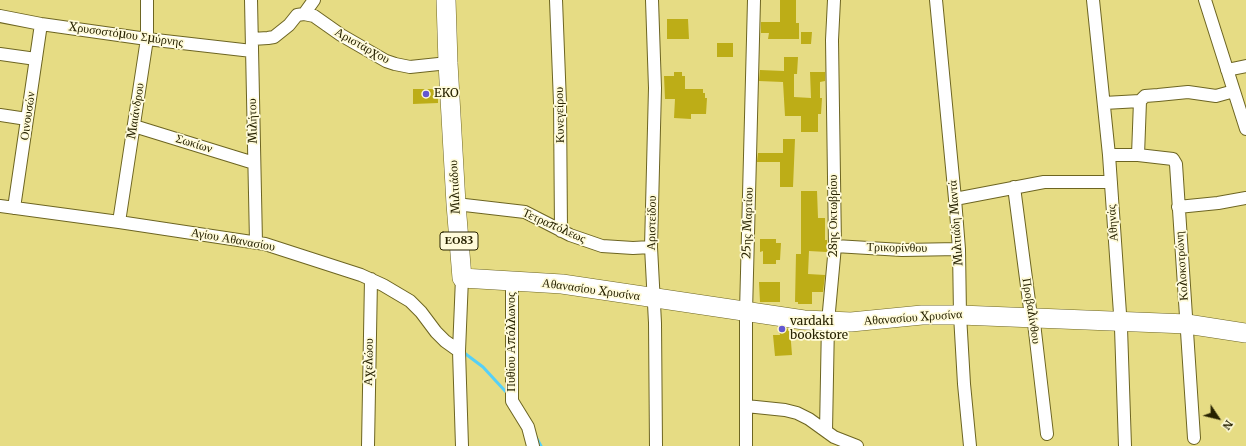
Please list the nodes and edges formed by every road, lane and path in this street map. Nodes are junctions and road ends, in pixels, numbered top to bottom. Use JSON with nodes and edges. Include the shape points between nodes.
{"nodes":[{"id":1,"x":147,"y":0,"type":"edge"},
{"id":2,"x":251,"y":0,"type":"edge"},
{"id":3,"x":314,"y":0,"type":"edge"},
{"id":4,"x":446,"y":0,"type":"edge"},
{"id":5,"x":556,"y":0,"type":"edge"},
{"id":6,"x":652,"y":0,"type":"edge"},
{"id":7,"x":754,"y":0,"type":"edge"},
{"id":8,"x":834,"y":0,"type":"edge"},
{"id":9,"x":936,"y":0,"type":"edge"},
{"id":10,"x":1093,"y":0,"type":"edge"},
{"id":11,"x":1205,"y":0,"type":"edge"},
{"id":12,"x":304,"y":14,"type":"junction"},
{"id":13,"x":0,"y":16,"type":"edge"},
{"id":14,"x":41,"y":24,"type":"junction"},
{"id":15,"x":147,"y":39,"type":"junction"},
{"id":16,"x":252,"y":39,"type":"junction"},
{"id":17,"x":252,"y":51,"type":"junction"},
{"id":18,"x":0,"y":54,"type":"edge"},
{"id":19,"x":36,"y":59,"type":"junction"},
{"id":20,"x":448,"y":63,"type":"junction"},
{"id":21,"x":1246,"y":66,"type":"edge"},
{"id":22,"x":1227,"y":70,"type":"junction"},
{"id":23,"x":1234,"y":91,"type":"junction"},
{"id":24,"x":1140,"y":101,"type":"junction"},
{"id":25,"x":1104,"y":103,"type":"junction"},
{"id":26,"x":0,"y":115,"type":"edge"},
{"id":27,"x":27,"y":119,"type":"junction"},
{"id":28,"x":134,"y":126,"type":"junction"},
{"id":29,"x":1246,"y":130,"type":"edge"},
{"id":30,"x":1109,"y":155,"type":"junction"},
{"id":31,"x":1138,"y":155,"type":"junction"},
{"id":32,"x":254,"y":163,"type":"junction"},
{"id":33,"x":1111,"y":182,"type":"junction"},
{"id":34,"x":1014,"y":187,"type":"junction"},
{"id":35,"x":1246,"y":198,"type":"edge"},
{"id":36,"x":955,"y":199,"type":"junction"},
{"id":37,"x":456,"y":204,"type":"junction"},
{"id":38,"x":0,"y":206,"type":"edge"},
{"id":39,"x":1178,"y":207,"type":"junction"},
{"id":40,"x":14,"y":208,"type":"junction"},
{"id":41,"x":119,"y":222,"type":"junction"},
{"id":42,"x":561,"y":231,"type":"junction"},
{"id":43,"x":256,"y":242,"type":"junction"},
{"id":44,"x":835,"y":246,"type":"junction"},
{"id":45,"x":652,"y":247,"type":"junction"},
{"id":46,"x":959,"y":249,"type":"junction"},
{"id":47,"x":462,"y":278,"type":"junction"},
{"id":48,"x":371,"y":279,"type":"junction"},
{"id":49,"x":512,"y":280,"type":"junction"},
{"id":50,"x":654,"y":299,"type":"junction"},
{"id":51,"x":746,"y":312,"type":"junction"},
{"id":52,"x":960,"y":315,"type":"junction"},
{"id":53,"x":1033,"y":317,"type":"junction"},
{"id":54,"x":1120,"y":321,"type":"junction"},
{"id":55,"x":828,"y":322,"type":"junction"},
{"id":56,"x":1187,"y":324,"type":"junction"},
{"id":57,"x":1246,"y":334,"type":"edge"},
{"id":58,"x":459,"y":350,"type":"junction"},
{"id":59,"x":746,"y":406,"type":"junction"},
{"id":60,"x":1047,"y":434,"type":"dead end"},
{"id":61,"x":829,"y":437,"type":"edge"},
{"id":62,"x":1194,"y":438,"type":"dead end"},
{"id":63,"x":368,"y":446,"type":"edge"},
{"id":64,"x":462,"y":446,"type":"edge"},
{"id":65,"x":533,"y":446,"type":"edge"},
{"id":66,"x":656,"y":446,"type":"edge"},
{"id":67,"x":746,"y":446,"type":"edge"},
{"id":68,"x":857,"y":446,"type":"edge"},
{"id":69,"x":970,"y":446,"type":"edge"},
{"id":70,"x":1125,"y":446,"type":"edge"}],
"edges":[{"from":1,"to":15,"type":"street","name":"Μαιάνδρου"},
{"from":2,"to":16,"type":"street","name":"Μιλήτου"},
{"from":3,"to":12,"type":"street"},
{"from":4,"to":20,"type":"main road","name":"Μιλτιάδου","number":"ΕΟ83"},
{"from":5,"to":42,"type":"street","name":"Κυνεγείρου"},
{"from":6,"to":45,"type":"street","name":"Αριστείδου","via":[[655,88]]},
{"from":7,"to":51,"type":"street","name":"25ης Μαρτίου"},
{"from":8,"to":44,"type":"street","name":"28ης Οκτωβρίου","via":[[832,40]]},
{"from":9,"to":36,"type":"street","name":"Μιλτιάδη Μαντά"},
{"from":10,"to":25,"type":"street","name":"Αθηνάς"},
{"from":11,"to":22,"type":"street"},
{"from":12,"to":16,"type":"street","via":[[297,15],[274,37]]},
{"from":12,"to":20,"type":"street","name":"Αριστάρχου","via":[[314,16],[341,35],[390,62],[410,67]]},
{"from":13,"to":14,"type":"street","name":"Χρυσοστόμου Σμύρνης"},
{"from":14,"to":15,"type":"street","name":"Χρυσοστόμου Σμύρνης"},
{"from":14,"to":19,"type":"street","name":"Οινουσών"},
{"from":15,"to":17,"type":"street","name":"Χρυσοστόμου Σμύρνης"},
{"from":15,"to":28,"type":"street","name":"Μαιάνδρου"},
{"from":16,"to":17,"type":"street","name":"Μιλήτου"},
{"from":17,"to":32,"type":"street","name":"Μιλήτου"},
{"from":18,"to":19,"type":"street"},
{"from":19,"to":27,"type":"street","name":"Οινουσών"},
{"from":20,"to":37,"type":"main road","name":"Μιλτιάδου","number":"ΕΟ83"},
{"from":21,"to":22,"type":"street"},
{"from":22,"to":23,"type":"street"},
{"from":23,"to":24,"type":"street","via":[[1216,96],[1188,92],[1158,94],[1145,96]]},
{"from":23,"to":29,"type":"street"},
{"from":24,"to":25,"type":"street"},
{"from":24,"to":31,"type":"street"},
{"from":25,"to":30,"type":"street","name":"Αθηνάς"},
{"from":26,"to":27,"type":"street"},
{"from":27,"to":40,"type":"street","name":"Οινουσών"},
{"from":28,"to":32,"type":"street","name":"Σωκίων"},
{"from":28,"to":41,"type":"street","name":"Μαιάνδρου"},
{"from":30,"to":31,"type":"street","name":"Κολοκοτρώνη"},
{"from":30,"to":33,"type":"street","name":"Αθηνάς"},
{"from":31,"to":39,"type":"street","name":"Κολοκοτρώνη","via":[[1173,159],[1176,164]]},
{"from":32,"to":43,"type":"street","name":"Μιλήτου"},
{"from":33,"to":34,"type":"street","via":[[1044,182]]},
{"from":33,"to":54,"type":"street","name":"Αθηνάς"},
{"from":34,"to":36,"type":"street"},
{"from":34,"to":53,"type":"street","name":"Προβαλίνθου"},
{"from":35,"to":39,"type":"street"},
{"from":36,"to":46,"type":"street","name":"Μιλτιάδη Μαντά"},
{"from":37,"to":42,"type":"street","name":"Τετραπόλεως","via":[[525,212]]},
{"from":37,"to":47,"type":"main road","name":"Μιλτιάδου","number":"ΕΟ83"},
{"from":38,"to":40,"type":"street","name":"Αγίου Αθανασίου"},
{"from":39,"to":56,"type":"street","name":"Κολοκοτρώνη"},
{"from":40,"to":41,"type":"street","name":"Αγίου Αθανασίου"},
{"from":41,"to":43,"type":"street","name":"Αγίου Αθανασίου"},
{"from":42,"to":45,"type":"street","name":"Τετραπόλεως","via":[[602,246]]},
{"from":43,"to":48,"type":"street","name":"Αγίου Αθανασίου"},
{"from":44,"to":46,"type":"street","name":"Τρικορίνθου","via":[[902,250]]},
{"from":44,"to":55,"type":"street","name":"28ης Οκτωβρίου"},
{"from":45,"to":50,"type":"street","name":"Αριστείδου"},
{"from":46,"to":52,"type":"street","name":"Μιλτιάδη Μαντά"},
{"from":47,"to":49,"type":"main road","name":"Αθανασίου Χρυσίνα"},
{"from":47,"to":58,"type":"street","name":"Μιλτιάδου"},
{"from":48,"to":58,"type":"street","name":"Αγίου Αθανασίου","via":[[410,301],[440,337]]},
{"from":48,"to":63,"type":"street","name":"Αχελώου"},
{"from":49,"to":50,"type":"main road","name":"Αθανασίου Χρυσίνα","via":[[562,284]]},
{"from":49,"to":65,"type":"street","name":"Πυθίου Απόλλωνος","via":[[512,401],[528,427]]},
{"from":50,"to":51,"type":"main road","name":"Αθανασίου Χρυσίνα"},
{"from":50,"to":66,"type":"street","name":"Αριστείδου"},
{"from":51,"to":55,"type":"main road","name":"Αθανασίου Χρυσίνα"},
{"from":51,"to":59,"type":"street","name":"25ης Μαρτίου"},
{"from":52,"to":53,"type":"main road","name":"Αθανασίου Χρυσίνα"},
{"from":52,"to":55,"type":"main road","name":"Αθανασίου Χρυσίνα","via":[[922,315],[864,322]]},
{"from":52,"to":69,"type":"street","name":"Μιλτιάδη Μαντά"},
{"from":53,"to":54,"type":"main road","name":"Αθανασίου Χρυσίνα"},
{"from":53,"to":60,"type":"street","name":"Προβαλίνθου"},
{"from":54,"to":56,"type":"main road","name":"Αθανασίου Χρυσίνα"},
{"from":54,"to":70,"type":"street","name":"Αθηνάς"},
{"from":55,"to":61,"type":"street","name":"28ης Οκτωβρίου"},
{"from":56,"to":57,"type":"main road","name":"Αθανασίου Χρυσίνα"},
{"from":56,"to":62,"type":"street","name":"Κολοκοτρώνη"},
{"from":58,"to":64,"type":"street","name":"Μιλτιάδου"},
{"from":59,"to":61,"type":"street","via":[[797,413],[809,419]]},
{"from":59,"to":67,"type":"street","name":"25ης Μαρτίου"},
{"from":61,"to":68,"type":"street"}]}
